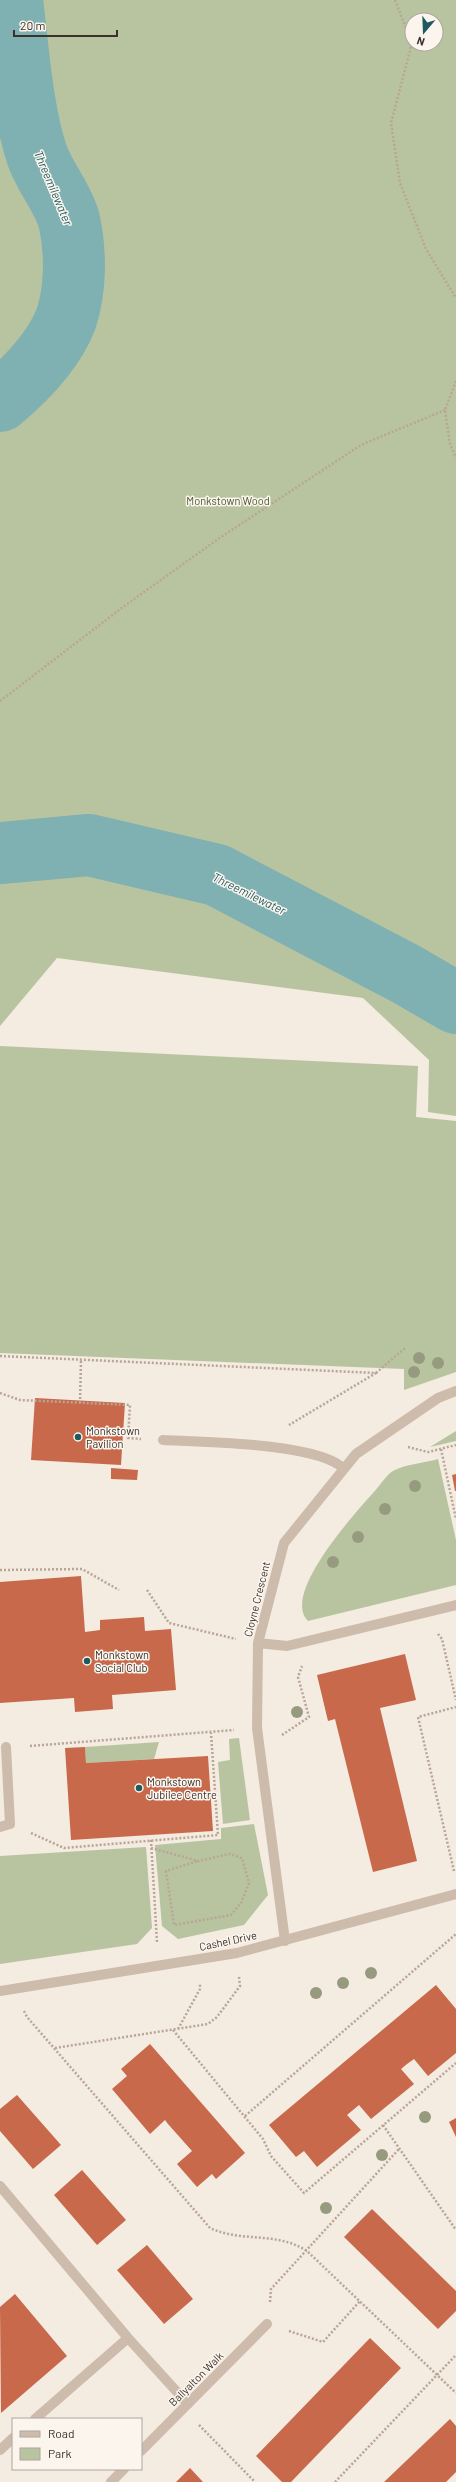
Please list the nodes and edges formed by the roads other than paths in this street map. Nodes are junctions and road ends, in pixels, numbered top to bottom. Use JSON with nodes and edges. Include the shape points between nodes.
{"nodes":[{"id":1,"x":456,"y":1391,"type":"edge"},
{"id":2,"x":163,"y":1440,"type":"road end"},
{"id":3,"x":344,"y":1469,"type":"junction"},
{"id":4,"x":456,"y":1605,"type":"edge"},
{"id":5,"x":258,"y":1643,"type":"junction"},
{"id":6,"x":6,"y":1747,"type":"road end"},
{"id":7,"x":0,"y":1827,"type":"edge"},
{"id":8,"x":456,"y":1894,"type":"edge"},
{"id":9,"x":285,"y":1940,"type":"junction"},
{"id":10,"x":0,"y":1991,"type":"edge"},
{"id":11,"x":0,"y":2186,"type":"edge"},
{"id":12,"x":267,"y":2324,"type":"road end"},
{"id":13,"x":128,"y":2338,"type":"junction"},
{"id":14,"x":186,"y":2406,"type":"junction"},
{"id":15,"x":36,"y":2418,"type":"edge"},
{"id":16,"x":12,"y":2439,"type":"edge"},
{"id":17,"x":0,"y":2450,"type":"edge"},
{"id":18,"x":142,"y":2451,"type":"edge"},
{"id":19,"x":123,"y":2470,"type":"edge"},
{"id":20,"x":111,"y":2482,"type":"edge"}],
"edges":[{"from":1,"to":3,"type":"street","name":"Cloyne Crescent","via":[[438,1398],[356,1454]]},
{"from":2,"to":3,"type":"street","via":[[274,1446],[336,1461]]},
{"from":3,"to":5,"type":"street","name":"Cloyne Crescent","via":[[284,1543]]},
{"from":4,"to":5,"type":"street","via":[[287,1646]]},
{"from":5,"to":9,"type":"street","name":"Cloyne Crescent","via":[[257,1728]]},
{"from":6,"to":7,"type":"street","via":[[10,1824]]},
{"from":8,"to":9,"type":"street","name":"Cashel Drive"},
{"from":9,"to":10,"type":"street","name":"Cashel Drive","via":[[200,1960]]},
{"from":11,"to":13,"type":"street"},
{"from":12,"to":14,"type":"street","name":"Ballyalton Walk"},
{"from":13,"to":14,"type":"street"},
{"from":13,"to":15,"type":"street"},
{"from":14,"to":18,"type":"street","name":"Ballyalton Walk"},
{"from":16,"to":17,"type":"street"},
{"from":19,"to":20,"type":"street"}]}
